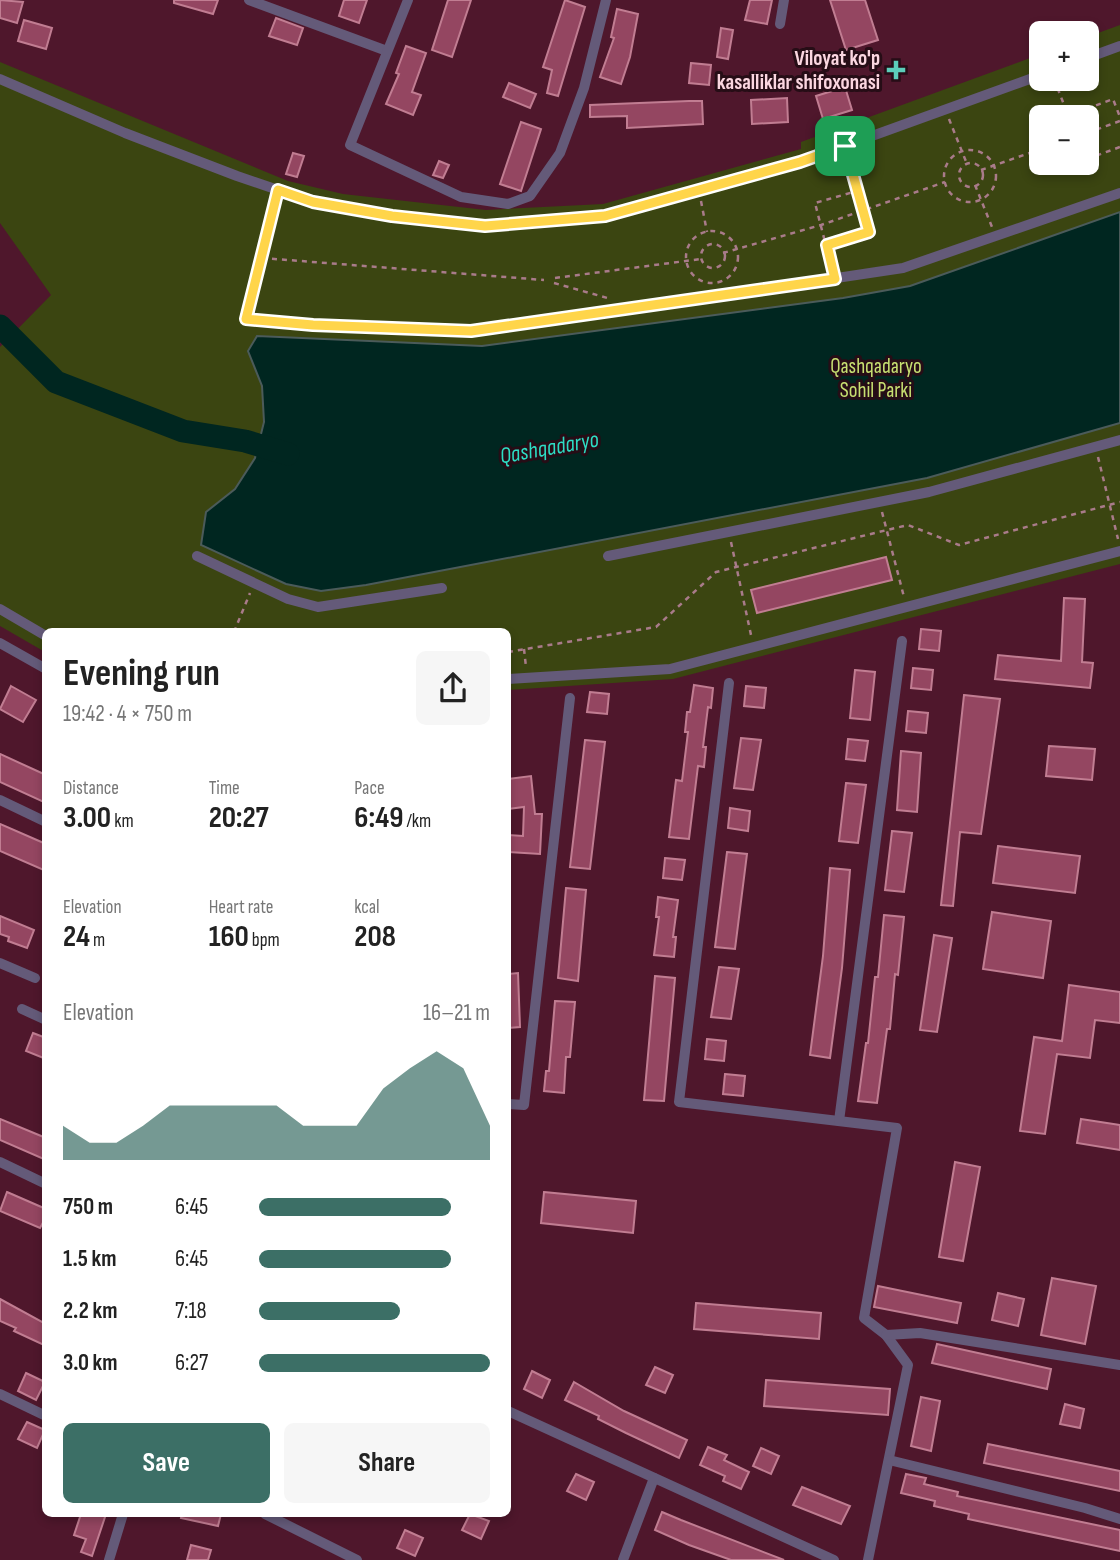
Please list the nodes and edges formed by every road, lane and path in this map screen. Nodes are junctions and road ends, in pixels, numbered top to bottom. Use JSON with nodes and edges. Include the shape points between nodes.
{"nodes":[{"id":1,"x":249,"y":0,"type":"edge"},
{"id":2,"x":408,"y":0,"type":"edge"},
{"id":3,"x":606,"y":0,"type":"edge"},
{"id":4,"x":784,"y":0,"type":"edge"},
{"id":5,"x":780,"y":24,"type":"dead end"},
{"id":6,"x":1120,"y":47,"type":"edge"},
{"id":7,"x":387,"y":51,"type":"junction"},
{"id":8,"x":1099,"y":54,"type":"edge"},
{"id":9,"x":0,"y":79,"type":"edge"},
{"id":10,"x":1029,"y":79,"type":"edge"},
{"id":11,"x":1097,"y":105,"type":"edge"},
{"id":12,"x":945,"y":110,"type":"junction"},
{"id":13,"x":1120,"y":119,"type":"edge"},
{"id":14,"x":1099,"y":128,"type":"edge"},
{"id":15,"x":845,"y":146,"type":"junction"},
{"id":16,"x":1120,"y":147,"type":"edge"},
{"id":17,"x":962,"y":152,"type":"junction"},
{"id":18,"x":1029,"y":153,"type":"edge"},
{"id":19,"x":1099,"y":155,"type":"edge"},
{"id":20,"x":967,"y":164,"type":"junction"},
{"id":21,"x":993,"y":166,"type":"junction"},
{"id":22,"x":981,"y":170,"type":"junction"},
{"id":23,"x":945,"y":182,"type":"junction"},
{"id":24,"x":975,"y":185,"type":"junction"},
{"id":25,"x":278,"y":190,"type":"junction"},
{"id":26,"x":699,"y":190,"type":"junction"},
{"id":27,"x":858,"y":191,"type":"junction"},
{"id":28,"x":1120,"y":193,"type":"edge"},
{"id":29,"x":980,"y":199,"type":"junction"},
{"id":30,"x":863,"y":211,"type":"junction"},
{"id":31,"x":821,"y":225,"type":"junction"},
{"id":32,"x":707,"y":232,"type":"junction"},
{"id":33,"x":996,"y":236,"type":"junction"},
{"id":34,"x":827,"y":245,"type":"junction"},
{"id":35,"x":737,"y":251,"type":"junction"},
{"id":36,"x":723,"y":253,"type":"junction"},
{"id":37,"x":262,"y":258,"type":"junction"},
{"id":38,"x":701,"y":259,"type":"junction"},
{"id":39,"x":687,"y":261,"type":"junction"},
{"id":40,"x":555,"y":278,"type":"dead end"},
{"id":41,"x":835,"y":279,"type":"junction"},
{"id":42,"x":544,"y":280,"type":"dead end"},
{"id":43,"x":554,"y":283,"type":"dead end"},
{"id":44,"x":617,"y":301,"type":"dead end"},
{"id":45,"x":246,"y":319,"type":"joint"},
{"id":46,"x":1120,"y":440,"type":"edge"},
{"id":47,"x":1096,"y":447,"type":"junction"},
{"id":48,"x":880,"y":502,"type":"junction"},
{"id":49,"x":1120,"y":502,"type":"edge"},
{"id":50,"x":1110,"y":505,"type":"junction"},
{"id":51,"x":887,"y":530,"type":"junction"},
{"id":52,"x":729,"y":532,"type":"junction"},
{"id":53,"x":1120,"y":545,"type":"edge"},
{"id":54,"x":1120,"y":551,"type":"edge"},
{"id":55,"x":197,"y":556,"type":"dead end"},
{"id":56,"x":608,"y":556,"type":"dead end"},
{"id":57,"x":737,"y":568,"type":"junction"},
{"id":58,"x":254,"y":582,"type":"junction"},
{"id":59,"x":442,"y":588,"type":"dead end"},
{"id":60,"x":906,"y":607,"type":"junction"},
{"id":61,"x":0,"y":609,"type":"edge"},
{"id":62,"x":236,"y":628,"type":"edge"},
{"id":63,"x":42,"y":634,"type":"edge"},
{"id":64,"x":902,"y":641,"type":"dead end"},
{"id":65,"x":0,"y":643,"type":"edge"},
{"id":66,"x":754,"y":647,"type":"junction"},
{"id":67,"x":524,"y":649,"type":"junction"},
{"id":68,"x":511,"y":651,"type":"edge"},
{"id":69,"x":42,"y":667,"type":"edge"},
{"id":70,"x":527,"y":677,"type":"junction"},
{"id":71,"x":511,"y":679,"type":"edge"},
{"id":72,"x":729,"y":683,"type":"dead end"},
{"id":73,"x":570,"y":698,"type":"dead end"},
{"id":74,"x":0,"y":800,"type":"edge"},
{"id":75,"x":42,"y":820,"type":"edge"},
{"id":76,"x":0,"y":963,"type":"edge"},
{"id":77,"x":34,"y":978,"type":"dead end"},
{"id":78,"x":22,"y":1009,"type":"dead end"},
{"id":79,"x":42,"y":1018,"type":"edge"},
{"id":80,"x":511,"y":1104,"type":"edge"},
{"id":81,"x":839,"y":1121,"type":"junction"},
{"id":82,"x":0,"y":1162,"type":"edge"},
{"id":83,"x":42,"y":1182,"type":"edge"},
{"id":84,"x":886,"y":1335,"type":"junction"},
{"id":85,"x":1120,"y":1365,"type":"edge"},
{"id":86,"x":0,"y":1394,"type":"edge"},
{"id":87,"x":511,"y":1412,"type":"edge"},
{"id":88,"x":42,"y":1414,"type":"edge"},
{"id":89,"x":889,"y":1460,"type":"junction"},
{"id":90,"x":654,"y":1478,"type":"junction"},
{"id":91,"x":121,"y":1517,"type":"edge"},
{"id":92,"x":271,"y":1517,"type":"edge"},
{"id":93,"x":1120,"y":1519,"type":"edge"},
{"id":94,"x":109,"y":1560,"type":"edge"},
{"id":95,"x":357,"y":1560,"type":"edge"},
{"id":96,"x":623,"y":1560,"type":"edge"},
{"id":97,"x":834,"y":1560,"type":"edge"},
{"id":98,"x":868,"y":1560,"type":"edge"}],
"edges":[{"from":1,"to":7,"type":"street"},
{"from":2,"to":7,"type":"street"},
{"from":3,"to":7,"type":"street","via":[[584,88],[560,153],[530,195],[508,204],[461,197],[349,145]]},
{"from":4,"to":5,"type":"street"},
{"from":6,"to":8,"type":"street"},
{"from":9,"to":25,"type":"street","via":[[138,138]]},
{"from":10,"to":12,"type":"street"},
{"from":11,"to":13,"type":"path","via":[[1113,99]]},
{"from":12,"to":15,"type":"street"},
{"from":12,"to":17,"type":"path"},
{"from":13,"to":14,"type":"path"},
{"from":15,"to":26,"type":"street"},
{"from":15,"to":27,"type":"path"},
{"from":16,"to":19,"type":"path"},
{"from":17,"to":20,"type":"path"},
{"from":17,"to":21,"type":"path","via":[[971,148],[990,158]]},
{"from":17,"to":23,"type":"path","via":[[951,155],[943,174]]},
{"from":18,"to":21,"type":"path"},
{"from":20,"to":22,"type":"path"},
{"from":20,"to":24,"type":"path","via":[[959,174],[962,183]]},
{"from":21,"to":22,"type":"path"},
{"from":21,"to":29,"type":"path","via":[[997,176],[988,196]]},
{"from":22,"to":24,"type":"path","via":[[983,176]]},
{"from":23,"to":29,"type":"path","via":[[950,194],[969,203]]},
{"from":23,"to":30,"type":"path"},
{"from":24,"to":29,"type":"path"},
{"from":25,"to":26,"type":"street","via":[[313,202],[392,216],[485,226],[605,216]]},
{"from":25,"to":37,"type":"path"},
{"from":26,"to":32,"type":"path"},
{"from":27,"to":30,"type":"path"},
{"from":27,"to":31,"type":"path","via":[[815,203]]},
{"from":28,"to":33,"type":"street"},
{"from":29,"to":33,"type":"path"},
{"from":30,"to":31,"type":"path"},
{"from":30,"to":34,"type":"path","via":[[869,232]]},
{"from":31,"to":34,"type":"path"},
{"from":31,"to":35,"type":"path"},
{"from":32,"to":35,"type":"path","via":[[719,231],[736,243]]},
{"from":32,"to":39,"type":"path","via":[[698,233],[686,251]]},
{"from":33,"to":41,"type":"street","via":[[903,268]]},
{"from":34,"to":41,"type":"path"},
{"from":35,"to":36,"type":"path"},
{"from":35,"to":39,"type":"path","via":[[739,264],[726,281],[706,284],[689,271]]},
{"from":36,"to":38,"type":"path","via":[[716,245],[706,246]]},
{"from":36,"to":38,"type":"path","via":[[719,267],[709,268]]},
{"from":37,"to":42,"type":"path"},
{"from":37,"to":45,"type":"path"},
{"from":38,"to":39,"type":"path"},
{"from":39,"to":40,"type":"path"},
{"from":41,"to":45,"type":"street","via":[[471,331]]},
{"from":43,"to":44,"type":"path"},
{"from":46,"to":47,"type":"street"},
{"from":47,"to":48,"type":"street"},
{"from":47,"to":50,"type":"path"},
{"from":48,"to":51,"type":"path"},
{"from":48,"to":52,"type":"street"},
{"from":49,"to":50,"type":"path"},
{"from":50,"to":51,"type":"path","via":[[959,545],[908,525]]},
{"from":50,"to":53,"type":"path"},
{"from":51,"to":57,"type":"path"},
{"from":51,"to":60,"type":"path"},
{"from":52,"to":56,"type":"street"},
{"from":52,"to":57,"type":"path"},
{"from":54,"to":60,"type":"street"},
{"from":55,"to":58,"type":"street"},
{"from":57,"to":66,"type":"path"},
{"from":57,"to":67,"type":"path","via":[[716,572],[656,627]]},
{"from":58,"to":59,"type":"street","via":[[318,607]]},
{"from":58,"to":62,"type":"path"},
{"from":60,"to":66,"type":"street"},
{"from":61,"to":63,"type":"street"},
{"from":64,"to":81,"type":"street"},
{"from":65,"to":69,"type":"street"},
{"from":66,"to":70,"type":"street","via":[[670,668]]},
{"from":67,"to":68,"type":"path"},
{"from":67,"to":70,"type":"path"},
{"from":70,"to":71,"type":"street"},
{"from":72,"to":81,"type":"street","via":[[679,1102]]},
{"from":73,"to":80,"type":"street","via":[[524,1105]]},
{"from":74,"to":75,"type":"street"},
{"from":76,"to":77,"type":"street"},
{"from":78,"to":79,"type":"street"},
{"from":81,"to":84,"type":"street","via":[[897,1128],[864,1318]]},
{"from":82,"to":83,"type":"street"},
{"from":84,"to":85,"type":"street","via":[[920,1333]]},
{"from":84,"to":89,"type":"street","via":[[908,1365]]},
{"from":86,"to":88,"type":"street"},
{"from":87,"to":90,"type":"street"},
{"from":89,"to":93,"type":"street"},
{"from":89,"to":98,"type":"street"},
{"from":90,"to":96,"type":"street"},
{"from":90,"to":97,"type":"street"},
{"from":91,"to":94,"type":"street"},
{"from":92,"to":95,"type":"street"}]}
